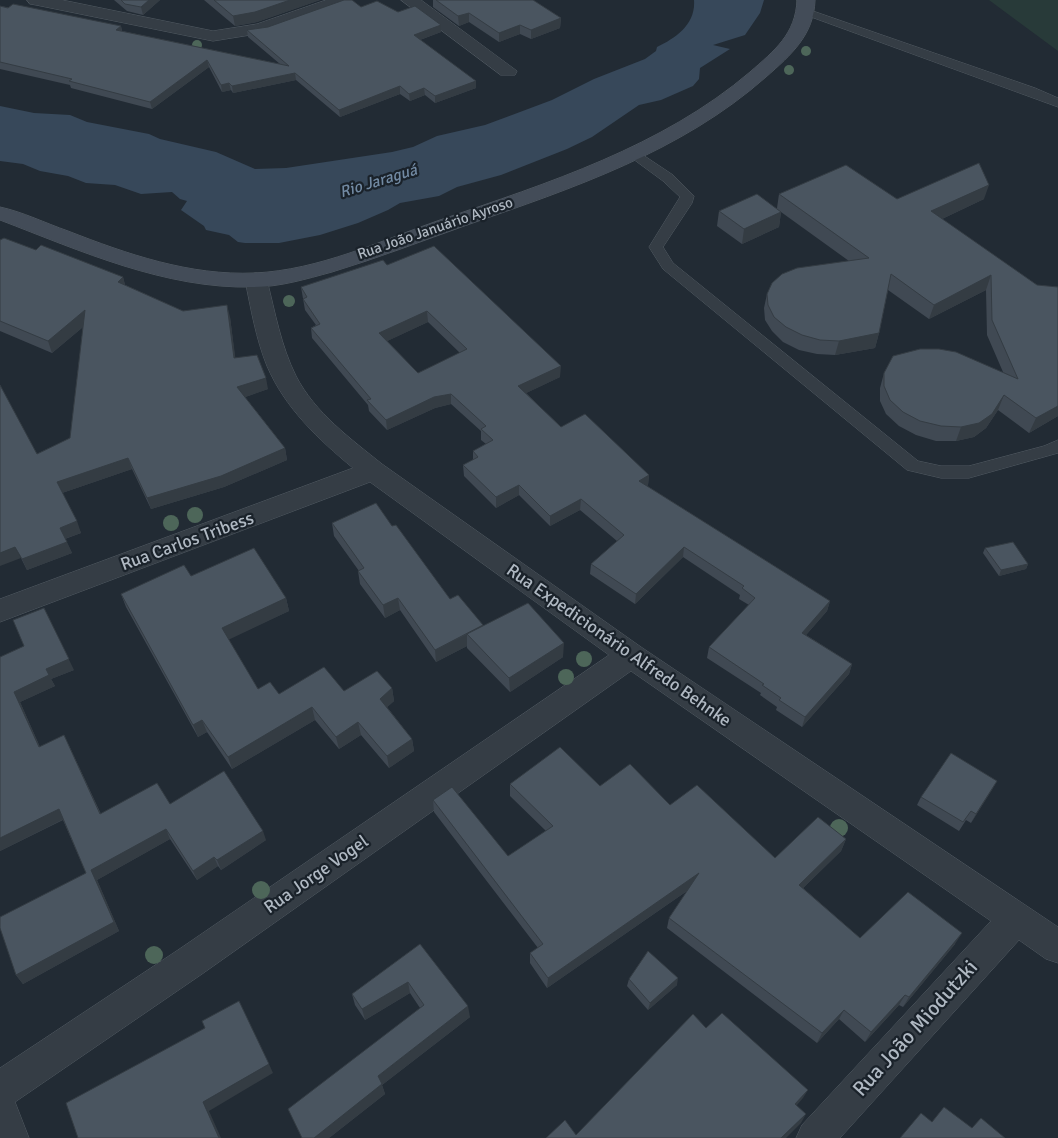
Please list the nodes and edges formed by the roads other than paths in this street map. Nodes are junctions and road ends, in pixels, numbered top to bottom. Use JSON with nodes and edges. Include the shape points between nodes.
{"nodes":[{"id":1,"x":36,"y":0,"type":"edge"},
{"id":2,"x":342,"y":0,"type":"edge"},
{"id":3,"x":410,"y":0,"type":"edge"},
{"id":4,"x":85,"y":6,"type":"edge"},
{"id":5,"x":806,"y":6,"type":"edge"},
{"id":6,"x":508,"y":71,"type":"dead end"},
{"id":7,"x":1058,"y":103,"type":"edge"},
{"id":8,"x":634,"y":153,"type":"junction"},
{"id":9,"x":0,"y":213,"type":"edge"},
{"id":10,"x":256,"y":280,"type":"junction"},
{"id":11,"x":1058,"y":446,"type":"edge"},
{"id":12,"x":374,"y":471,"type":"junction"},
{"id":13,"x":0,"y":611,"type":"edge"},
{"id":14,"x":631,"y":655,"type":"junction"},
{"id":15,"x":1015,"y":919,"type":"junction"},
{"id":16,"x":1058,"y":947,"type":"edge"},
{"id":17,"x":0,"y":1090,"type":"edge"},
{"id":18,"x":0,"y":1110,"type":"edge"},
{"id":19,"x":10,"y":1138,"type":"edge"},
{"id":20,"x":815,"y":1138,"type":"edge"}],
"edges":[{"from":1,"to":4,"type":"street"},
{"from":2,"to":4,"type":"street","via":[[254,31],[213,36]]},
{"from":3,"to":6,"type":"street"},
{"from":5,"to":7,"type":"lane"},
{"from":5,"to":8,"type":"main road","name":"Rua João Januário Ayroso","via":[[797,38],[754,80],[710,112]]},
{"from":8,"to":10,"type":"main road","name":"Rua João Januário Ayroso","via":[[571,180],[380,248],[318,268]]},
{"from":8,"to":11,"type":"lane","via":[[687,196],[656,246],[668,266],[913,466],[941,472],[969,472]]},
{"from":9,"to":10,"type":"main road","name":"Rua João Januário Ayroso","via":[[182,276]]},
{"from":10,"to":12,"type":"street","name":"Rua Expedicionário Alfredo Behnke","via":[[274,351],[292,390],[335,439]]},
{"from":12,"to":13,"type":"street","name":"Rua Carlos Tribess"},
{"from":12,"to":14,"type":"street","name":"Rua Expedicionário Alfredo Behnke"},
{"from":14,"to":15,"type":"street","name":"Rua Expedicionário Alfredo Behnke"},
{"from":14,"to":17,"type":"street","name":"Rua Jorge Vogel"},
{"from":15,"to":16,"type":"street","name":"Rua Expedicionário Alfredo Behnke"},
{"from":15,"to":20,"type":"street","name":"Rua João Miodutzki"},
{"from":18,"to":19,"type":"street"}]}
